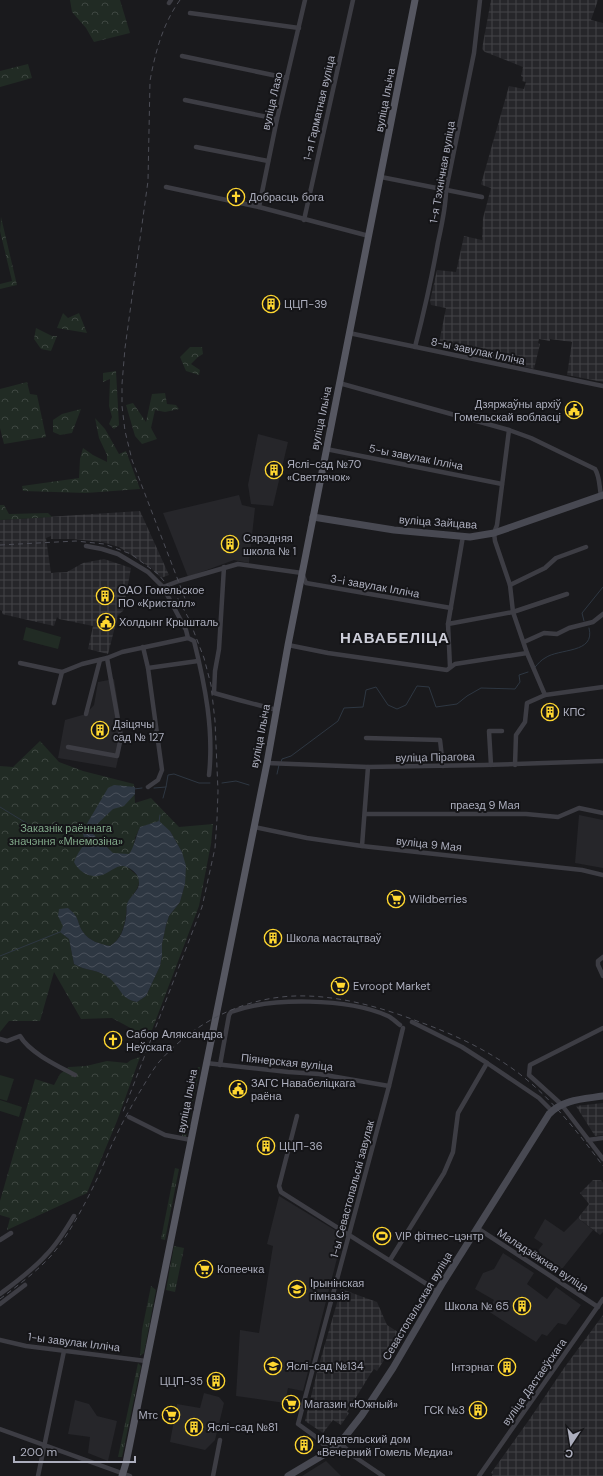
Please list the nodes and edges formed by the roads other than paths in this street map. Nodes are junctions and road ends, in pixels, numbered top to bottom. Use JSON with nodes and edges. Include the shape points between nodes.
{"nodes":[{"id":1,"x":305,"y":0,"type":"edge"},
{"id":2,"x":353,"y":0,"type":"edge"},
{"id":3,"x":415,"y":0,"type":"edge"},
{"id":4,"x":480,"y":0,"type":"edge"},
{"id":5,"x":190,"y":13,"type":"dead end"},
{"id":6,"x":299,"y":28,"type":"junction"},
{"id":7,"x":182,"y":56,"type":"dead end"},
{"id":8,"x":287,"y":78,"type":"junction"},
{"id":9,"x":185,"y":100,"type":"dead end"},
{"id":10,"x":277,"y":119,"type":"junction"},
{"id":11,"x":196,"y":147,"type":"dead end"},
{"id":12,"x":268,"y":161,"type":"junction"},
{"id":13,"x":381,"y":177,"type":"junction"},
{"id":14,"x":166,"y":187,"type":"dead end"},
{"id":15,"x":446,"y":190,"type":"junction"},
{"id":16,"x":482,"y":197,"type":"dead end"},
{"id":17,"x":259,"y":207,"type":"junction"},
{"id":18,"x":304,"y":220,"type":"junction"},
{"id":19,"x":369,"y":236,"type":"junction"},
{"id":20,"x":349,"y":333,"type":"junction"},
{"id":21,"x":415,"y":347,"type":"junction"},
{"id":22,"x":340,"y":383,"type":"junction"},
{"id":23,"x":603,"y":386,"type":"edge"},
{"id":24,"x":509,"y":430,"type":"junction"},
{"id":25,"x":326,"y":449,"type":"junction"},
{"id":26,"x":502,"y":484,"type":"junction"},
{"id":27,"x":602,"y":495,"type":"edge"},
{"id":28,"x":313,"y":517,"type":"junction"},
{"id":29,"x":494,"y":533,"type":"junction"},
{"id":30,"x":463,"y":536,"type":"junction"},
{"id":31,"x":86,"y":546,"type":"dead end"},
{"id":32,"x":586,"y":547,"type":"dead end"},
{"id":33,"x":224,"y":567,"type":"junction"},
{"id":34,"x":302,"y":573,"type":"junction"},
{"id":35,"x":510,"y":585,"type":"junction"},
{"id":36,"x":163,"y":587,"type":"junction"},
{"id":37,"x":567,"y":594,"type":"dead end"},
{"id":38,"x":451,"y":608,"type":"junction"},
{"id":39,"x":514,"y":612,"type":"junction"},
{"id":40,"x":603,"y":614,"type":"edge"},
{"id":41,"x":448,"y":624,"type":"junction"},
{"id":42,"x":188,"y":638,"type":"junction"},
{"id":43,"x":524,"y":642,"type":"junction"},
{"id":44,"x":288,"y":645,"type":"junction"},
{"id":45,"x":143,"y":647,"type":"junction"},
{"id":46,"x":527,"y":653,"type":"junction"},
{"id":47,"x":107,"y":658,"type":"junction"},
{"id":48,"x":100,"y":660,"type":"junction"},
{"id":49,"x":198,"y":661,"type":"junction"},
{"id":50,"x":20,"y":663,"type":"dead end"},
{"id":51,"x":450,"y":667,"type":"junction"},
{"id":52,"x":148,"y":668,"type":"junction"},
{"id":53,"x":62,"y":672,"type":"junction"},
{"id":54,"x":603,"y":687,"type":"edge"},
{"id":55,"x":545,"y":695,"type":"junction"},
{"id":56,"x":54,"y":703,"type":"dead end"},
{"id":57,"x":277,"y":710,"type":"junction"},
{"id":58,"x":86,"y":714,"type":"dead end"},
{"id":59,"x":502,"y":731,"type":"dead end"},
{"id":60,"x":366,"y":738,"type":"dead end"},
{"id":61,"x":68,"y":747,"type":"dead end"},
{"id":62,"x":603,"y":761,"type":"edge"},
{"id":63,"x":267,"y":763,"type":"junction"},
{"id":64,"x":491,"y":765,"type":"junction"},
{"id":65,"x":516,"y":765,"type":"junction"},
{"id":66,"x":443,"y":766,"type":"junction"},
{"id":67,"x":368,"y":767,"type":"junction"},
{"id":68,"x":209,"y":775,"type":"dead end"},
{"id":69,"x":148,"y":787,"type":"dead end"},
{"id":70,"x":603,"y":813,"type":"edge"},
{"id":71,"x":365,"y":814,"type":"junction"},
{"id":72,"x":254,"y":827,"type":"junction"},
{"id":73,"x":362,"y":846,"type":"junction"},
{"id":74,"x":603,"y":875,"type":"edge"},
{"id":75,"x":603,"y":957,"type":"edge"},
{"id":76,"x":603,"y":976,"type":"edge"},
{"id":77,"x":412,"y":1022,"type":"dead end"},
{"id":78,"x":603,"y":1028,"type":"edge"},
{"id":79,"x":0,"y":1039,"type":"edge"},
{"id":80,"x":206,"y":1063,"type":"junction"},
{"id":81,"x":487,"y":1063,"type":"junction"},
{"id":82,"x":220,"y":1065,"type":"junction"},
{"id":83,"x":75,"y":1075,"type":"dead end"},
{"id":84,"x":389,"y":1086,"type":"junction"},
{"id":85,"x":603,"y":1096,"type":"edge"},
{"id":86,"x":561,"y":1104,"type":"junction"},
{"id":87,"x":552,"y":1111,"type":"junction"},
{"id":88,"x":297,"y":1116,"type":"dead end"},
{"id":89,"x":129,"y":1117,"type":"dead end"},
{"id":90,"x":603,"y":1138,"type":"edge"},
{"id":91,"x":191,"y":1140,"type":"junction"},
{"id":92,"x":588,"y":1140,"type":"junction"},
{"id":93,"x":603,"y":1159,"type":"edge"},
{"id":94,"x":74,"y":1216,"type":"dead end"},
{"id":95,"x":477,"y":1228,"type":"junction"},
{"id":96,"x":11,"y":1233,"type":"dead end"},
{"id":97,"x":349,"y":1234,"type":"junction"},
{"id":98,"x":0,"y":1240,"type":"edge"},
{"id":99,"x":390,"y":1260,"type":"junction"},
{"id":100,"x":25,"y":1285,"type":"dead end"},
{"id":101,"x":437,"y":1293,"type":"junction"},
{"id":102,"x":0,"y":1294,"type":"edge"},
{"id":103,"x":603,"y":1299,"type":"edge"},
{"id":104,"x":0,"y":1304,"type":"edge"},
{"id":105,"x":598,"y":1307,"type":"junction"},
{"id":106,"x":0,"y":1340,"type":"edge"},
{"id":107,"x":64,"y":1351,"type":"junction"},
{"id":108,"x":146,"y":1361,"type":"junction"},
{"id":109,"x":0,"y":1429,"type":"edge"},
{"id":110,"x":220,"y":1440,"type":"dead end"},
{"id":111,"x":340,"y":1443,"type":"junction"},
{"id":112,"x":45,"y":1446,"type":"junction"},
{"id":113,"x":330,"y":1451,"type":"junction"},
{"id":114,"x":125,"y":1475,"type":"edge"},
{"id":115,"x":38,"y":1476,"type":"edge"},
{"id":116,"x":212,"y":1476,"type":"edge"},
{"id":117,"x":288,"y":1476,"type":"edge"},
{"id":118,"x":383,"y":1476,"type":"edge"},
{"id":119,"x":480,"y":1476,"type":"edge"}],
"edges":[{"from":1,"to":6,"type":"street","name":"вуліца Лазо"},
{"from":2,"to":18,"type":"street","name":"1-я Гарматная вуліца"},
{"from":3,"to":13,"type":"main road","name":"вуліца Ільіча"},
{"from":4,"to":15,"type":"street","name":"1-я Тэхнічная вуліца","via":[[474,53]]},
{"from":5,"to":6,"type":"street"},
{"from":6,"to":8,"type":"street","name":"вуліца Лазо"},
{"from":7,"to":8,"type":"street"},
{"from":8,"to":10,"type":"street","name":"вуліца Лазо"},
{"from":9,"to":10,"type":"street"},
{"from":10,"to":12,"type":"street","name":"вуліца Лазо"},
{"from":11,"to":12,"type":"street"},
{"from":12,"to":17,"type":"street","name":"вуліца Лазо"},
{"from":13,"to":15,"type":"street"},
{"from":13,"to":19,"type":"main road","name":"вуліца Ільіча"},
{"from":14,"to":17,"type":"street"},
{"from":15,"to":16,"type":"street"},
{"from":15,"to":21,"type":"street","name":"1-я Тэхнічная вуліца","via":[[434,266]]},
{"from":17,"to":18,"type":"street"},
{"from":18,"to":19,"type":"street"},
{"from":19,"to":20,"type":"main road","name":"вуліца Ільіча"},
{"from":20,"to":21,"type":"street","name":"8-ы завулак Ілліча"},
{"from":20,"to":22,"type":"main road","name":"вуліца Ільіча"},
{"from":21,"to":23,"type":"street","name":"8-ы завулак Ілліча"},
{"from":22,"to":24,"type":"street"},
{"from":22,"to":25,"type":"main road","name":"вуліца Ільіча"},
{"from":24,"to":26,"type":"street"},
{"from":24,"to":27,"type":"street","via":[[594,469],[598,474]]},
{"from":25,"to":26,"type":"street","name":"5-ы завулак Ілліча"},
{"from":25,"to":28,"type":"main road","name":"вуліца Ільіча"},
{"from":26,"to":29,"type":"street"},
{"from":27,"to":29,"type":"street","name":"вуліца Зайцава"},
{"from":28,"to":30,"type":"street","name":"вуліца Зайцава","via":[[394,530]]},
{"from":28,"to":34,"type":"main road","name":"вуліца Ільіча"},
{"from":29,"to":30,"type":"street","name":"вуліца Зайцава"},
{"from":29,"to":35,"type":"street"},
{"from":30,"to":38,"type":"street"},
{"from":31,"to":36,"type":"street","via":[[118,554],[148,572]]},
{"from":32,"to":35,"type":"street","via":[[556,558],[545,568]]},
{"from":33,"to":34,"type":"street","via":[[238,564]]},
{"from":33,"to":36,"type":"street"},
{"from":33,"to":57,"type":"street","via":[[214,693]]},
{"from":34,"to":38,"type":"street","name":"3-і завулак Ілліча","via":[[306,583]]},
{"from":34,"to":44,"type":"main road","name":"вуліца Ільіча"},
{"from":35,"to":39,"type":"street"},
{"from":36,"to":42,"type":"street"},
{"from":37,"to":39,"type":"street"},
{"from":38,"to":41,"type":"street"},
{"from":39,"to":41,"type":"street"},
{"from":39,"to":43,"type":"street"},
{"from":40,"to":43,"type":"street","via":[[592,622],[556,634],[544,633]]},
{"from":41,"to":51,"type":"street"},
{"from":42,"to":45,"type":"street"},
{"from":42,"to":49,"type":"street","via":[[194,641]]},
{"from":43,"to":46,"type":"street"},
{"from":44,"to":51,"type":"street","via":[[447,670]]},
{"from":44,"to":57,"type":"main road","name":"вуліца Ільіча"},
{"from":45,"to":47,"type":"street"},
{"from":45,"to":52,"type":"street"},
{"from":46,"to":51,"type":"street","via":[[455,664]]},
{"from":46,"to":55,"type":"street"},
{"from":47,"to":48,"type":"street"},
{"from":47,"to":61,"type":"street","via":[[121,737],[116,756]]},
{"from":48,"to":53,"type":"street"},
{"from":48,"to":58,"type":"street"},
{"from":49,"to":52,"type":"street"},
{"from":49,"to":68,"type":"street","via":[[205,691],[210,740]]},
{"from":50,"to":53,"type":"street"},
{"from":52,"to":69,"type":"street","via":[[162,770],[158,780]]},
{"from":53,"to":56,"type":"street"},
{"from":54,"to":55,"type":"street"},
{"from":55,"to":65,"type":"street","via":[[527,703],[524,722],[516,735]]},
{"from":57,"to":63,"type":"main road","name":"вуліца Ільіча"},
{"from":59,"to":64,"type":"street","via":[[489,731]]},
{"from":60,"to":66,"type":"street","via":[[440,740]]},
{"from":62,"to":65,"type":"street","name":"вуліца Пірагова"},
{"from":63,"to":67,"type":"street","name":"вуліца Пірагова"},
{"from":63,"to":72,"type":"main road","name":"вуліца Ільіча"},
{"from":64,"to":65,"type":"street","name":"вуліца Пірагова"},
{"from":64,"to":66,"type":"street","name":"вуліца Пірагова"},
{"from":66,"to":67,"type":"street","name":"вуліца Пірагова"},
{"from":67,"to":71,"type":"street"},
{"from":70,"to":71,"type":"street","name":"праезд 9 Мая","via":[[579,808],[558,816]]},
{"from":71,"to":73,"type":"street"},
{"from":72,"to":73,"type":"street","name":"вуліца 9 Мая"},
{"from":72,"to":80,"type":"main road","name":"вуліца Ільіча"},
{"from":73,"to":74,"type":"street","name":"вуліца 9 Мая","via":[[582,870]]},
{"from":75,"to":76,"type":"street","via":[[598,961]]},
{"from":77,"to":81,"type":"street","via":[[462,1047]]},
{"from":78,"to":86,"type":"street","via":[[530,1065],[529,1075]]},
{"from":79,"to":83,"type":"street","via":[[7,1041],[20,1036],[24,1043],[52,1063]]},
{"from":80,"to":82,"type":"street","name":"Піянерская вуліца"},
{"from":80,"to":91,"type":"main road","name":"вуліца Ільіча"},
{"from":81,"to":87,"type":"street","via":[[539,1098]]},
{"from":81,"to":99,"type":"street","via":[[458,1113],[453,1152],[444,1173]]},
{"from":82,"to":84,"type":"street","name":"Піянерская вуліца","via":[[319,1074]]},
{"from":82,"to":84,"type":"street","name":"1-ы Севастопальскі завулак","via":[[231,1012],[265,1004],[329,1002],[363,1008],[388,1016],[402,1027]]},
{"from":84,"to":97,"type":"street","name":"1-ы Севастопальскі завулак"},
{"from":85,"to":86,"type":"street","name":"Севастопальская вуліца"},
{"from":86,"to":87,"type":"street","name":"Севастопальская вуліца"},
{"from":86,"to":92,"type":"street"},
{"from":87,"to":95,"type":"street","name":"Севастопальская вуліца"},
{"from":88,"to":97,"type":"street","via":[[279,1186],[281,1192]]},
{"from":89,"to":91,"type":"street","via":[[165,1135]]},
{"from":90,"to":92,"type":"street"},
{"from":91,"to":108,"type":"main road","name":"вуліца Ільіча"},
{"from":92,"to":93,"type":"street"},
{"from":94,"to":102,"type":"street","via":[[48,1253]]},
{"from":95,"to":101,"type":"street","name":"Севастопальская вуліца"},
{"from":95,"to":105,"type":"street","name":"Маладзёжная вуліца"},
{"from":96,"to":98,"type":"street"},
{"from":97,"to":99,"type":"street"},
{"from":97,"to":113,"type":"street","name":"1-ы Севастопальскі завулак","via":[[298,1424]]},
{"from":99,"to":101,"type":"street"},
{"from":100,"to":104,"type":"street"},
{"from":101,"to":111,"type":"street","name":"Севастопальская вуліца","via":[[377,1393]]},
{"from":103,"to":105,"type":"street","name":"вуліца Дастаеўскага"},
{"from":105,"to":119,"type":"street","name":"вуліца Дастаеўскага"},
{"from":106,"to":107,"type":"street","name":"1-ы завулак Ілліча"},
{"from":107,"to":108,"type":"street","name":"1-ы завулак Ілліча"},
{"from":107,"to":112,"type":"street"},
{"from":108,"to":114,"type":"main road","name":"вуліца Ільіча"},
{"from":109,"to":112,"type":"street"},
{"from":110,"to":116,"type":"street"},
{"from":111,"to":113,"type":"street","name":"Севастопальская вуліца"},
{"from":111,"to":118,"type":"street"},
{"from":112,"to":114,"type":"street"},
{"from":112,"to":115,"type":"street"},
{"from":113,"to":117,"type":"street","name":"Севастопальская вуліца"}]}
